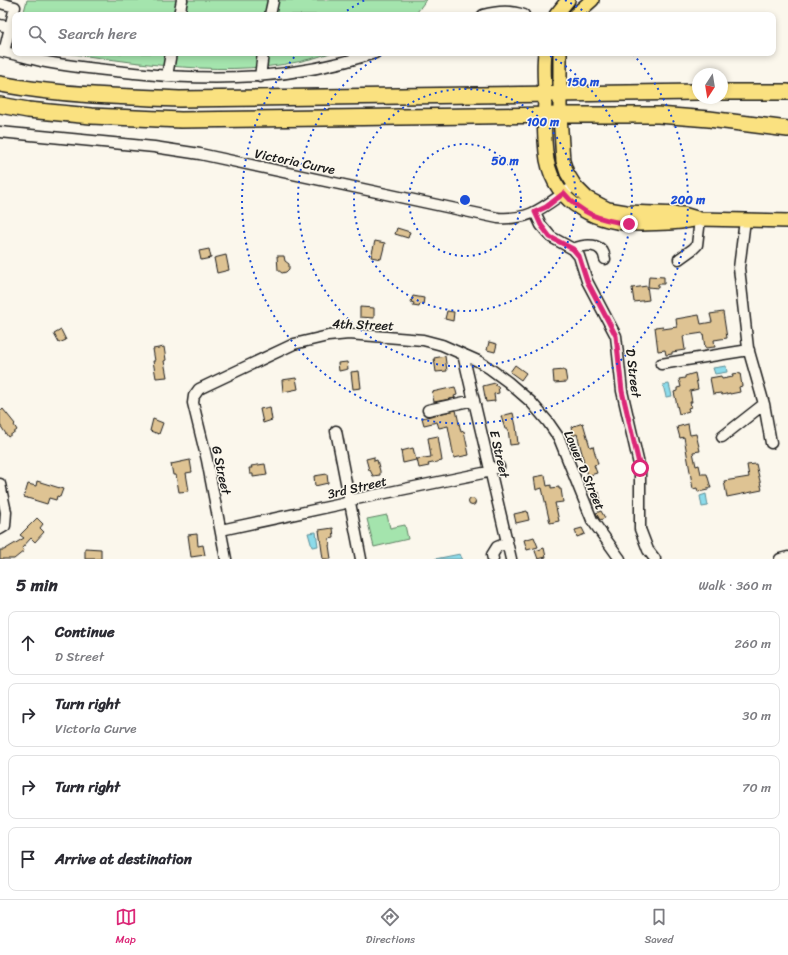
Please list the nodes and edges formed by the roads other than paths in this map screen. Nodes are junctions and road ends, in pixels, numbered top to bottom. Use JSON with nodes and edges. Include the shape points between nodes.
{"nodes":[{"id":1,"x":182,"y":0,"type":"edge"},
{"id":2,"x":568,"y":0,"type":"edge"},
{"id":3,"x":592,"y":0,"type":"edge"},
{"id":4,"x":274,"y":1,"type":"edge"},
{"id":5,"x":0,"y":3,"type":"edge"},
{"id":6,"x":12,"y":12,"type":"edge"},
{"id":7,"x":180,"y":12,"type":"edge"},
{"id":8,"x":271,"y":12,"type":"edge"},
{"id":9,"x":499,"y":12,"type":"edge"},
{"id":10,"x":510,"y":12,"type":"edge"},
{"id":11,"x":558,"y":12,"type":"edge"},
{"id":12,"x":578,"y":12,"type":"edge"},
{"id":13,"x":12,"y":13,"type":"edge"},
{"id":14,"x":5,"y":26,"type":"edge"},
{"id":15,"x":2,"y":51,"type":"edge"},
{"id":16,"x":12,"y":53,"type":"edge"},
{"id":17,"x":23,"y":56,"type":"edge"},
{"id":18,"x":169,"y":56,"type":"edge"},
{"id":19,"x":263,"y":56,"type":"edge"},
{"id":20,"x":364,"y":56,"type":"edge"},
{"id":21,"x":545,"y":56,"type":"edge"},
{"id":22,"x":560,"y":56,"type":"edge"},
{"id":23,"x":166,"y":76,"type":"junction"},
{"id":24,"x":260,"y":77,"type":"junction"},
{"id":25,"x":0,"y":84,"type":"edge"},
{"id":26,"x":692,"y":92,"type":"edge"},
{"id":27,"x":728,"y":92,"type":"edge"},
{"id":28,"x":788,"y":92,"type":"edge"},
{"id":29,"x":545,"y":94,"type":"junction"},
{"id":30,"x":561,"y":94,"type":"junction"},
{"id":31,"x":0,"y":105,"type":"edge"},
{"id":32,"x":544,"y":115,"type":"junction"},
{"id":33,"x":560,"y":115,"type":"junction"},
{"id":34,"x":788,"y":129,"type":"edge"},
{"id":35,"x":0,"y":132,"type":"edge"},
{"id":36,"x":575,"y":186,"type":"junction"},
{"id":37,"x":564,"y":193,"type":"junction"},
{"id":38,"x":535,"y":212,"type":"junction"},
{"id":39,"x":700,"y":218,"type":"junction"},
{"id":40,"x":745,"y":220,"type":"junction"},
{"id":41,"x":788,"y":221,"type":"edge"},
{"id":42,"x":573,"y":249,"type":"junction"},
{"id":43,"x":605,"y":259,"type":"dead end"},
{"id":44,"x":678,"y":259,"type":"dead end"},
{"id":45,"x":749,"y":350,"type":"junction"},
{"id":46,"x":463,"y":354,"type":"junction"},
{"id":47,"x":661,"y":364,"type":"dead end"},
{"id":48,"x":199,"y":389,"type":"joint"},
{"id":49,"x":474,"y":400,"type":"junction"},
{"id":50,"x":764,"y":404,"type":"junction"},
{"id":51,"x":428,"y":410,"type":"dead end"},
{"id":52,"x":336,"y":431,"type":"dead end"},
{"id":53,"x":722,"y":437,"type":"dead end"},
{"id":54,"x":771,"y":443,"type":"dead end"},
{"id":55,"x":495,"y":468,"type":"junction"},
{"id":56,"x":0,"y":488,"type":"edge"},
{"id":57,"x":350,"y":502,"type":"junction"},
{"id":58,"x":0,"y":529,"type":"edge"},
{"id":59,"x":221,"y":530,"type":"junction"},
{"id":60,"x":507,"y":543,"type":"junction"},
{"id":61,"x":788,"y":557,"type":"edge"},
{"id":62,"x":226,"y":559,"type":"edge"},
{"id":63,"x":361,"y":559,"type":"edge"},
{"id":64,"x":493,"y":559,"type":"edge"},
{"id":65,"x":511,"y":559,"type":"edge"},
{"id":66,"x":620,"y":559,"type":"edge"},
{"id":67,"x":655,"y":559,"type":"edge"},
{"id":68,"x":780,"y":559,"type":"edge"}],
"edges":[{"from":1,"to":7,"type":"street"},
{"from":2,"to":11,"type":"main road"},
{"from":3,"to":12,"type":"main road"},
{"from":4,"to":8,"type":"street"},
{"from":5,"to":6,"type":"street","via":[[15,7]]},
{"from":9,"to":10,"type":"street"},
{"from":13,"to":14,"type":"street"},
{"from":14,"to":15,"type":"street"},
{"from":15,"to":16,"type":"street"},
{"from":17,"to":23,"type":"street","via":[[74,66]]},
{"from":18,"to":23,"type":"street"},
{"from":19,"to":24,"type":"street"},
{"from":20,"to":24,"type":"street","via":[[320,68]]},
{"from":21,"to":29,"type":"main road"},
{"from":22,"to":30,"type":"main road"},
{"from":23,"to":24,"type":"street"},
{"from":25,"to":29,"type":"highway","via":[[49,91],[180,99]]},
{"from":26,"to":30,"type":"highway"},
{"from":27,"to":28,"type":"highway"},
{"from":29,"to":30,"type":"highway"},
{"from":29,"to":32,"type":"main road"},
{"from":30,"to":33,"type":"main road"},
{"from":31,"to":32,"type":"highway","via":[[91,116],[181,120]]},
{"from":32,"to":33,"type":"highway"},
{"from":32,"to":37,"type":"main road","via":[[547,160],[554,180]]},
{"from":33,"to":34,"type":"highway","via":[[676,116]]},
{"from":33,"to":36,"type":"main road","via":[[563,161]]},
{"from":35,"to":38,"type":"street","name":"Victoria Curve","via":[[192,153],[498,218],[517,218]]},
{"from":36,"to":37,"type":"street","name":"Victoria Curve"},
{"from":36,"to":39,"type":"main road","via":[[588,198],[608,209],[682,214]]},
{"from":37,"to":38,"type":"street","name":"Victoria Curve"},
{"from":37,"to":39,"type":"main road","via":[[571,202],[584,211],[610,221],[629,224],[682,223]]},
{"from":38,"to":42,"type":"street","via":[[550,237]]},
{"from":39,"to":40,"type":"main road"},
{"from":39,"to":44,"type":"street","via":[[696,245]]},
{"from":40,"to":41,"type":"main road"},
{"from":40,"to":45,"type":"street","via":[[739,268]]},
{"from":42,"to":43,"type":"street","via":[[584,245],[600,248]]},
{"from":42,"to":67,"type":"street","name":"D Street","via":[[579,256],[587,281],[616,336],[622,391],[640,468],[640,529],[648,550]]},
{"from":45,"to":47,"type":"street"},
{"from":45,"to":50,"type":"street"},
{"from":46,"to":48,"type":"street","name":"4th Street","via":[[422,340],[349,334],[328,336],[294,344]]},
{"from":46,"to":49,"type":"street","name":"E Street"},
{"from":46,"to":66,"type":"street","name":"Lower D Street","via":[[508,382],[531,402],[548,422],[559,438],[592,520]]},
{"from":48,"to":59,"type":"street","name":"G Street","via":[[193,403]]},
{"from":49,"to":51,"type":"street"},
{"from":49,"to":55,"type":"street","name":"E Street"},
{"from":50,"to":53,"type":"street"},
{"from":50,"to":54,"type":"street"},
{"from":52,"to":57,"type":"street"},
{"from":55,"to":57,"type":"street","name":"3rd Street","via":[[483,473]]},
{"from":55,"to":60,"type":"street","name":"E Street"},
{"from":56,"to":58,"type":"street","via":[[6,520],[5,526]]},
{"from":57,"to":59,"type":"street","name":"3rd Street"},
{"from":57,"to":63,"type":"street"},
{"from":59,"to":62,"type":"street","name":"G Street"},
{"from":60,"to":64,"type":"street","via":[[496,547]]},
{"from":60,"to":65,"type":"street","name":"E Street"},
{"from":61,"to":68,"type":"street"}]}
